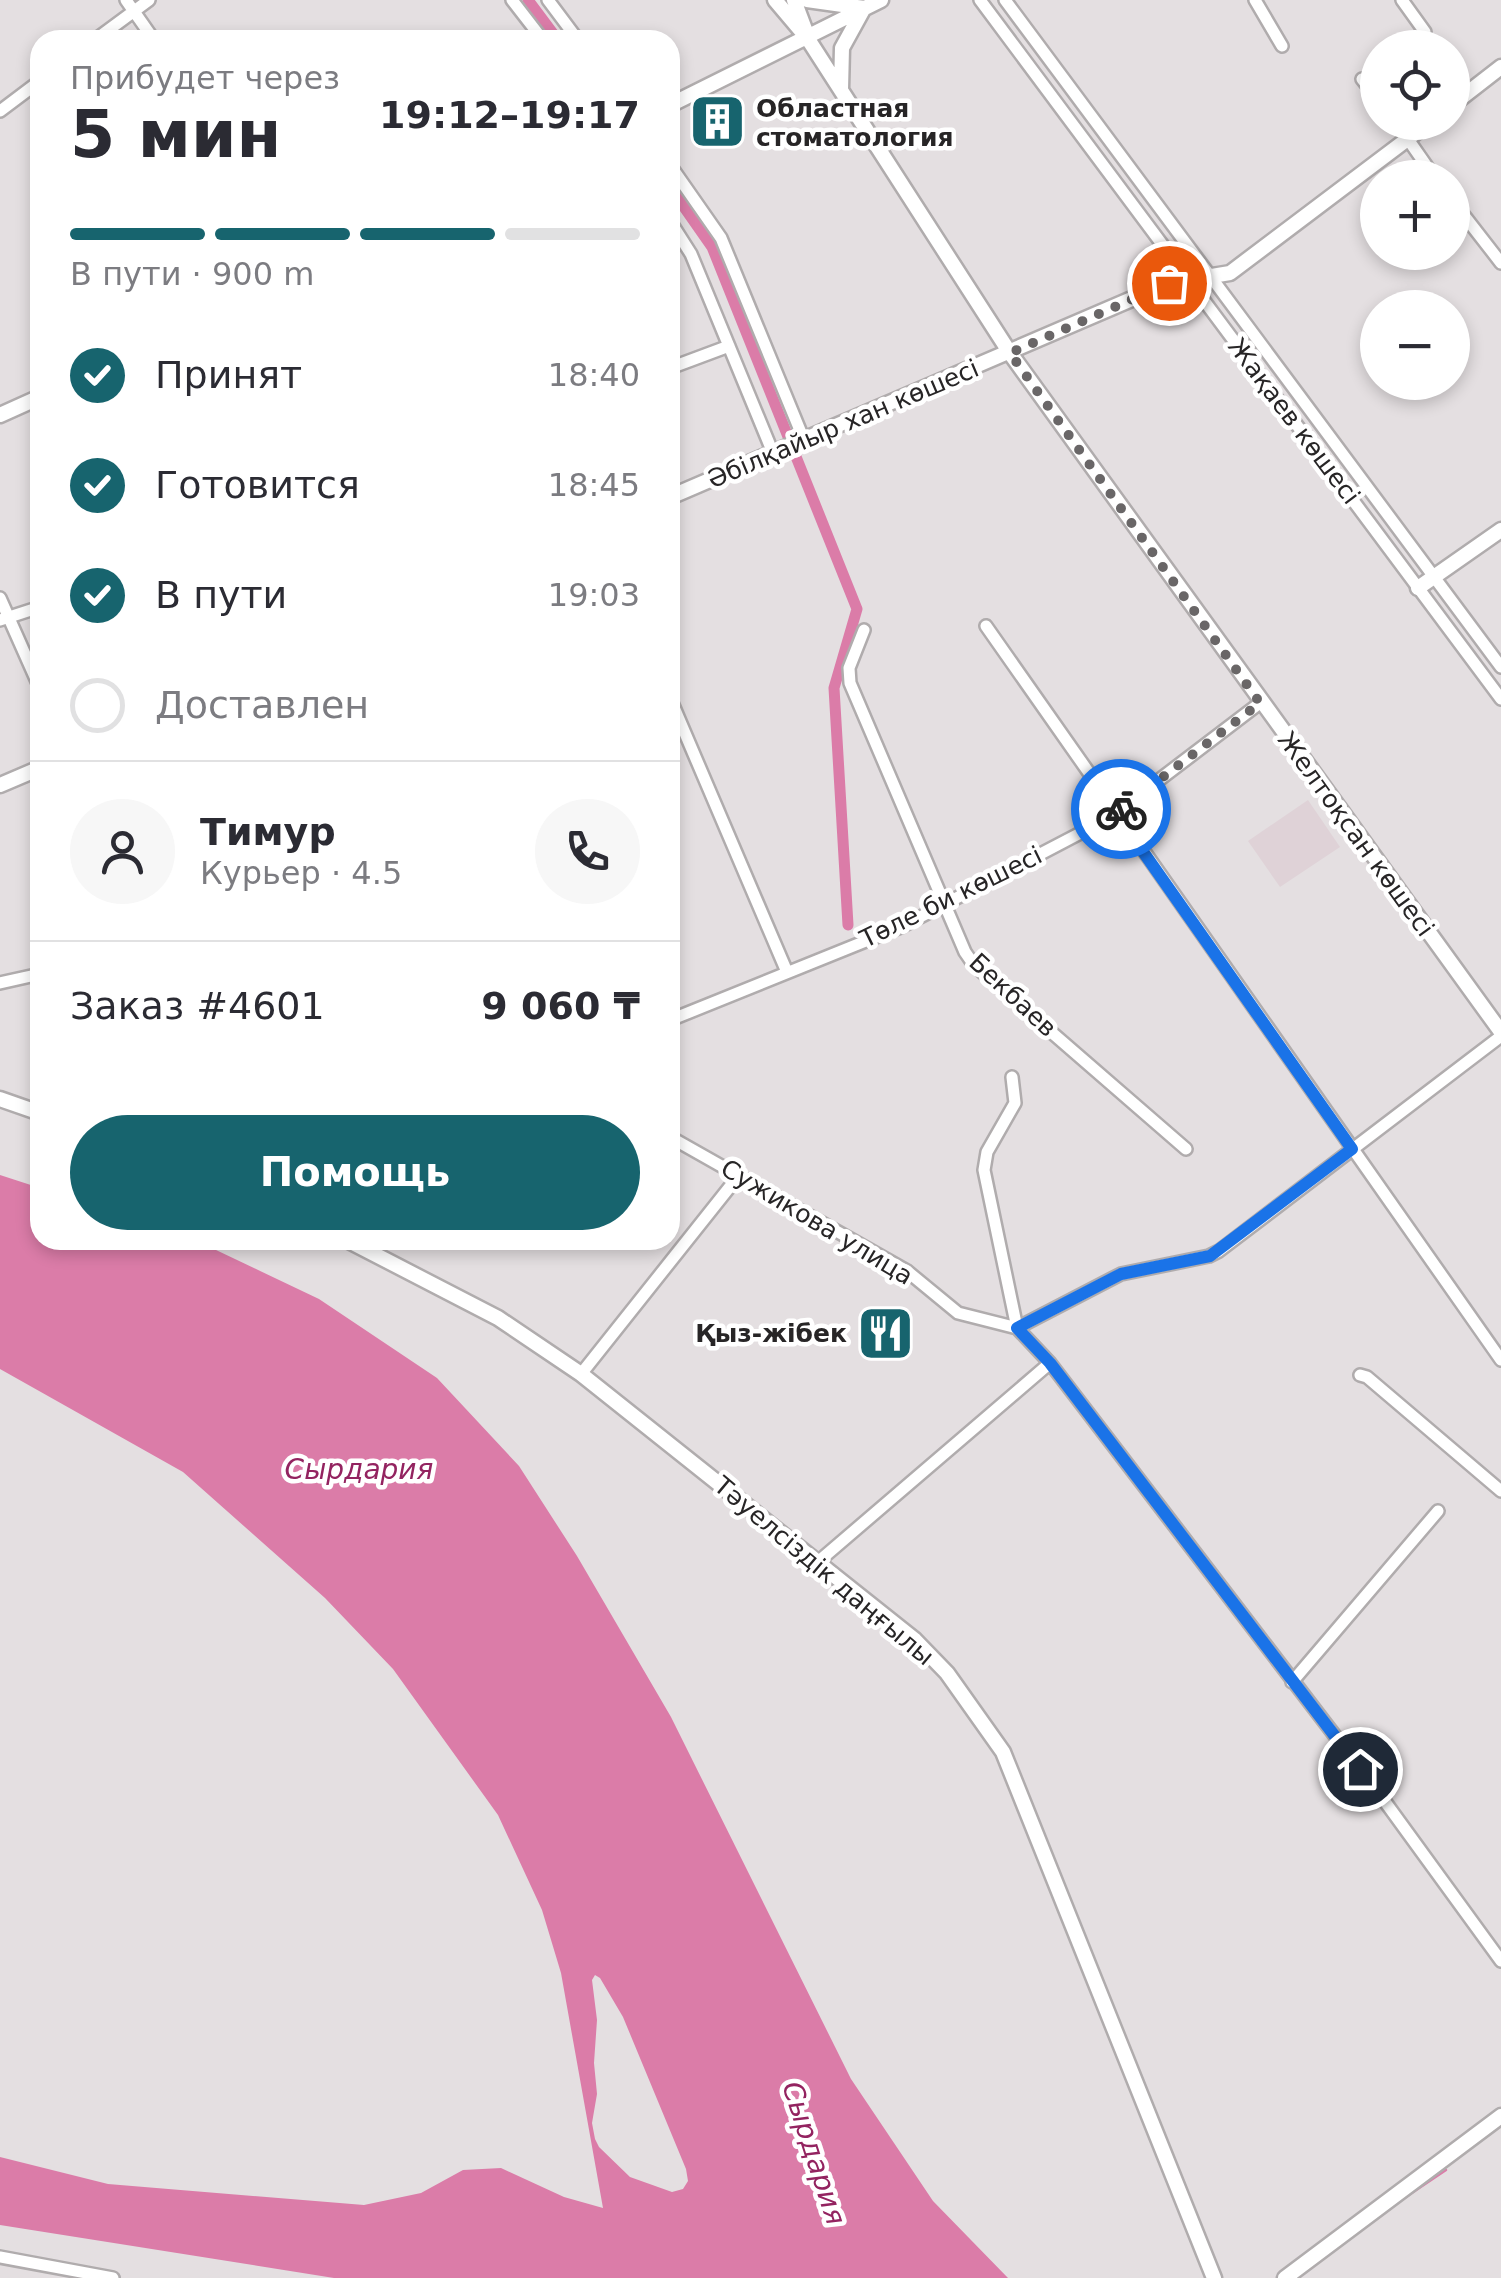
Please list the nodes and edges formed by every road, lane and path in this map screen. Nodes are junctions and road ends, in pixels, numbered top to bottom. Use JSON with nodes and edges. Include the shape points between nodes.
{"nodes":[{"id":1,"x":126,"y":0,"type":"edge"},
{"id":2,"x":149,"y":0,"type":"edge"},
{"id":3,"x":512,"y":0,"type":"edge"},
{"id":4,"x":548,"y":0,"type":"edge"},
{"id":5,"x":776,"y":0,"type":"edge"},
{"id":6,"x":794,"y":0,"type":"edge"},
{"id":7,"x":807,"y":0,"type":"edge"},
{"id":8,"x":880,"y":0,"type":"edge"},
{"id":9,"x":980,"y":0,"type":"edge"},
{"id":10,"x":1004,"y":0,"type":"edge"},
{"id":11,"x":1255,"y":0,"type":"edge"},
{"id":12,"x":1402,"y":0,"type":"edge"},
{"id":13,"x":864,"y":8,"type":"junction"},
{"id":14,"x":134,"y":11,"type":"junction"},
{"id":15,"x":109,"y":30,"type":"edge"},
{"id":16,"x":147,"y":30,"type":"edge"},
{"id":17,"x":535,"y":30,"type":"edge"},
{"id":18,"x":570,"y":30,"type":"edge"},
{"id":19,"x":1424,"y":30,"type":"edge"},
{"id":20,"x":808,"y":39,"type":"junction"},
{"id":21,"x":1282,"y":46,"type":"dead end"},
{"id":22,"x":1501,"y":67,"type":"edge"},
{"id":23,"x":30,"y":88,"type":"edge"},
{"id":24,"x":841,"y":90,"type":"junction"},
{"id":25,"x":1470,"y":91,"type":"edge"},
{"id":26,"x":680,"y":100,"type":"edge"},
{"id":27,"x":0,"y":111,"type":"edge"},
{"id":28,"x":1407,"y":141,"type":"joint"},
{"id":29,"x":1421,"y":160,"type":"edge"},
{"id":30,"x":680,"y":179,"type":"edge"},
{"id":31,"x":1470,"y":224,"type":"edge"},
{"id":32,"x":680,"y":237,"type":"edge"},
{"id":33,"x":1501,"y":264,"type":"edge"},
{"id":34,"x":1211,"y":276,"type":"junction"},
{"id":35,"x":1188,"y":280,"type":"junction"},
{"id":36,"x":729,"y":346,"type":"junction"},
{"id":37,"x":1010,"y":353,"type":"junction"},
{"id":38,"x":680,"y":364,"type":"edge"},
{"id":39,"x":30,"y":402,"type":"edge"},
{"id":40,"x":0,"y":415,"type":"edge"},
{"id":41,"x":804,"y":440,"type":"junction"},
{"id":42,"x":773,"y":453,"type":"junction"},
{"id":43,"x":680,"y":494,"type":"edge"},
{"id":44,"x":1501,"y":530,"type":"edge"},
{"id":45,"x":1435,"y":578,"type":"junction"},
{"id":46,"x":1418,"y":588,"type":"junction"},
{"id":47,"x":0,"y":598,"type":"edge"},
{"id":48,"x":30,"y":610,"type":"edge"},
{"id":49,"x":4,"y":618,"type":"edge"},
{"id":50,"x":986,"y":626,"type":"dead end"},
{"id":51,"x":864,"y":630,"type":"dead end"},
{"id":52,"x":1501,"y":667,"type":"edge"},
{"id":53,"x":30,"y":669,"type":"edge"},
{"id":54,"x":1501,"y":698,"type":"edge"},
{"id":55,"x":1260,"y":703,"type":"junction"},
{"id":56,"x":680,"y":721,"type":"edge"},
{"id":57,"x":30,"y":772,"type":"edge"},
{"id":58,"x":0,"y":785,"type":"edge"},
{"id":59,"x":1117,"y":812,"type":"junction"},
{"id":60,"x":944,"y":903,"type":"junction"},
{"id":61,"x":787,"y":972,"type":"junction"},
{"id":62,"x":30,"y":976,"type":"edge"},
{"id":63,"x":0,"y":983,"type":"edge"},
{"id":64,"x":680,"y":1016,"type":"edge"},
{"id":65,"x":1501,"y":1034,"type":"edge"},
{"id":66,"x":1012,"y":1077,"type":"dead end"},
{"id":67,"x":0,"y":1099,"type":"edge"},
{"id":68,"x":30,"y":1110,"type":"edge"},
{"id":69,"x":680,"y":1143,"type":"edge"},
{"id":70,"x":1186,"y":1149,"type":"dead end"},
{"id":71,"x":1352,"y":1149,"type":"junction"},
{"id":72,"x":740,"y":1174,"type":"junction"},
{"id":73,"x":680,"y":1249,"type":"edge"},
{"id":74,"x":366,"y":1250,"type":"edge"},
{"id":75,"x":680,"y":1250,"type":"edge"},
{"id":76,"x":1017,"y":1328,"type":"junction"},
{"id":77,"x":1501,"y":1360,"type":"edge"},
{"id":78,"x":1050,"y":1363,"type":"junction"},
{"id":79,"x":581,"y":1374,"type":"junction"},
{"id":80,"x":1360,"y":1375,"type":"dead end"},
{"id":81,"x":1501,"y":1491,"type":"edge"},
{"id":82,"x":1438,"y":1511,"type":"dead end"},
{"id":83,"x":818,"y":1561,"type":"junction"},
{"id":84,"x":1292,"y":1682,"type":"junction"},
{"id":85,"x":1501,"y":1961,"type":"edge"},
{"id":86,"x":1501,"y":2116,"type":"edge"},
{"id":87,"x":0,"y":2257,"type":"edge"},
{"id":88,"x":114,"y":2278,"type":"edge"},
{"id":89,"x":1214,"y":2278,"type":"edge"},
{"id":90,"x":1285,"y":2278,"type":"edge"}],
"edges":[{"from":1,"to":14,"type":"street"},
{"from":2,"to":14,"type":"street"},
{"from":3,"to":17,"type":"street"},
{"from":4,"to":18,"type":"street"},
{"from":5,"to":20,"type":"street","name":"Желтоқсан көшесі"},
{"from":6,"to":20,"type":"street","name":"Желтоқсан көшесі"},
{"from":7,"to":13,"type":"street"},
{"from":8,"to":13,"type":"street"},
{"from":9,"to":35,"type":"street","name":"Жақаев көшесі"},
{"from":10,"to":34,"type":"street","name":"Жақаев көшесі"},
{"from":11,"to":21,"type":"street"},
{"from":12,"to":19,"type":"street"},
{"from":13,"to":20,"type":"street"},
{"from":13,"to":24,"type":"street","via":[[842,48]]},
{"from":14,"to":15,"type":"street"},
{"from":14,"to":16,"type":"street"},
{"from":20,"to":24,"type":"street","name":"Желтоқсан көшесі"},
{"from":20,"to":26,"type":"street"},
{"from":22,"to":25,"type":"street"},
{"from":23,"to":27,"type":"street"},
{"from":24,"to":37,"type":"street","name":"Желтоқсан көшесі"},
{"from":28,"to":29,"type":"street"},
{"from":28,"to":34,"type":"street","name":"Әбілқайыр хан көшесі","via":[[1230,273]]},
{"from":30,"to":41,"type":"street","via":[[721,238]]},
{"from":31,"to":33,"type":"street"},
{"from":32,"to":36,"type":"street"},
{"from":34,"to":35,"type":"street","name":"Әбілқайыр хан көшесі"},
{"from":34,"to":45,"type":"street","name":"Жақаев көшесі"},
{"from":35,"to":37,"type":"street","name":"Әбілқайыр хан көшесі"},
{"from":35,"to":46,"type":"street","name":"Жақаев көшесі"},
{"from":36,"to":38,"type":"street"},
{"from":36,"to":42,"type":"street"},
{"from":37,"to":41,"type":"street","name":"Әбілқайыр хан көшесі"},
{"from":37,"to":55,"type":"street","name":"Желтоқсан көшесі"},
{"from":39,"to":40,"type":"street"},
{"from":41,"to":42,"type":"street","name":"Әбілқайыр хан көшесі"},
{"from":42,"to":43,"type":"street","name":"Әбілқайыр хан көшесі"},
{"from":44,"to":45,"type":"street"},
{"from":45,"to":46,"type":"street"},
{"from":45,"to":52,"type":"street","name":"Жақаев көшесі"},
{"from":46,"to":54,"type":"street","name":"Жақаев көшесі"},
{"from":47,"to":49,"type":"street"},
{"from":48,"to":49,"type":"street"},
{"from":49,"to":53,"type":"street"},
{"from":50,"to":59,"type":"street"},
{"from":51,"to":60,"type":"street","name":"Бекбаев","via":[[850,683]]},
{"from":55,"to":59,"type":"street","name":"Төле би көшесі"},
{"from":55,"to":65,"type":"street","name":"Желтоқсан көшесі"},
{"from":56,"to":61,"type":"street"},
{"from":57,"to":58,"type":"street"},
{"from":59,"to":60,"type":"street","name":"Төле би көшесі"},
{"from":59,"to":71,"type":"street"},
{"from":60,"to":61,"type":"street","name":"Төле би көшесі"},
{"from":60,"to":70,"type":"street","name":"Бекбаев","via":[[974,965]]},
{"from":61,"to":64,"type":"street","name":"Төле би көшесі"},
{"from":62,"to":63,"type":"street"},
{"from":65,"to":71,"type":"street"},
{"from":66,"to":76,"type":"street","via":[[1016,1104],[987,1152],[984,1170]]},
{"from":67,"to":68,"type":"street"},
{"from":69,"to":72,"type":"street","name":"Сужикова улица"},
{"from":71,"to":76,"type":"street","via":[[1210,1256],[1121,1274]]},
{"from":71,"to":77,"type":"street"},
{"from":72,"to":73,"type":"street"},
{"from":72,"to":76,"type":"street","name":"Сужикова улица","via":[[907,1271],[958,1314]]},
{"from":74,"to":79,"type":"street","name":"Тәуелсіздік даңғылы","via":[[498,1318]]},
{"from":75,"to":79,"type":"street"},
{"from":76,"to":78,"type":"street"},
{"from":78,"to":83,"type":"street"},
{"from":78,"to":84,"type":"street"},
{"from":79,"to":83,"type":"street","name":"Тәуелсіздік даңғылы"},
{"from":80,"to":81,"type":"street"},
{"from":82,"to":84,"type":"street"},
{"from":83,"to":89,"type":"street","name":"Тәуелсіздік даңғылы","via":[[915,1640],[1003,1752]]},
{"from":84,"to":85,"type":"street"},
{"from":86,"to":90,"type":"street"},
{"from":87,"to":88,"type":"street"}]}
